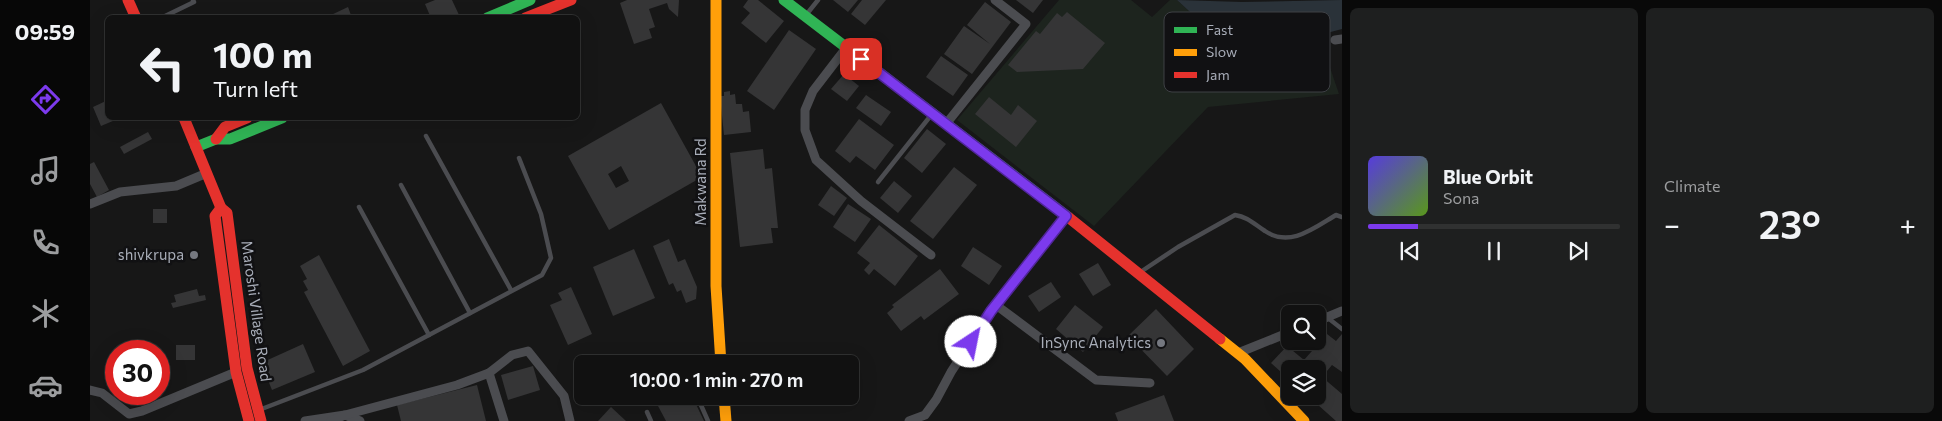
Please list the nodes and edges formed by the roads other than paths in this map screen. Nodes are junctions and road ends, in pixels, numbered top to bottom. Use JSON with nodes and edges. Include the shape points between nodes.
{"nodes":[{"id":1,"x":128,"y":0,"type":"edge"},
{"id":2,"x":193,"y":0,"type":"edge"},
{"id":3,"x":527,"y":0,"type":"edge"},
{"id":4,"x":571,"y":0,"type":"edge"},
{"id":5,"x":716,"y":0,"type":"edge"},
{"id":6,"x":784,"y":0,"type":"edge"},
{"id":7,"x":818,"y":0,"type":"edge"},
{"id":8,"x":995,"y":0,"type":"edge"},
{"id":9,"x":135,"y":15,"type":"edge"},
{"id":10,"x":167,"y":15,"type":"edge"},
{"id":11,"x":494,"y":15,"type":"edge"},
{"id":12,"x":528,"y":15,"type":"edge"},
{"id":13,"x":531,"y":15,"type":"edge"},
{"id":14,"x":805,"y":16,"type":"junction"},
{"id":15,"x":846,"y":48,"type":"junction"},
{"id":16,"x":932,"y":113,"type":"junction"},
{"id":17,"x":185,"y":120,"type":"edge"},
{"id":18,"x":241,"y":120,"type":"edge"},
{"id":19,"x":277,"y":120,"type":"edge"},
{"id":20,"x":946,"y":124,"type":"junction"},
{"id":21,"x":426,"y":136,"type":"dead end"},
{"id":22,"x":216,"y":139,"type":"junction"},
{"id":23,"x":196,"y":147,"type":"junction"},
{"id":24,"x":519,"y":158,"type":"dead end"},
{"id":25,"x":207,"y":173,"type":"junction"},
{"id":26,"x":878,"y":182,"type":"dead end"},
{"id":27,"x":401,"y":185,"type":"dead end"},
{"id":28,"x":90,"y":204,"type":"edge"},
{"id":29,"x":359,"y":207,"type":"dead end"},
{"id":30,"x":220,"y":208,"type":"junction"},
{"id":31,"x":1066,"y":216,"type":"junction"},
{"id":32,"x":1342,"y":217,"type":"edge"},
{"id":33,"x":931,"y":255,"type":"dead end"},
{"id":34,"x":1138,"y":274,"type":"junction"},
{"id":35,"x":511,"y":290,"type":"junction"},
{"id":36,"x":996,"y":305,"type":"junction"},
{"id":37,"x":470,"y":312,"type":"junction"},
{"id":38,"x":1342,"y":312,"type":"edge"},
{"id":39,"x":1328,"y":318,"type":"joint"},
{"id":40,"x":1342,"y":329,"type":"edge"},
{"id":41,"x":429,"y":335,"type":"junction"},
{"id":42,"x":1281,"y":336,"type":"edge"},
{"id":43,"x":1238,"y":354,"type":"junction"},
{"id":44,"x":720,"y":355,"type":"edge"},
{"id":45,"x":236,"y":372,"type":"junction"},
{"id":46,"x":489,"y":373,"type":"junction"},
{"id":47,"x":1150,"y":383,"type":"dead end"},
{"id":48,"x":90,"y":390,"type":"edge"},
{"id":49,"x":701,"y":405,"type":"edge"},
{"id":50,"x":725,"y":405,"type":"edge"},
{"id":51,"x":647,"y":412,"type":"dead end"},
{"id":52,"x":345,"y":415,"type":"junction"},
{"id":53,"x":260,"y":416,"type":"edge"},
{"id":54,"x":130,"y":417,"type":"edge"},
{"id":55,"x":248,"y":418,"type":"edge"},
{"id":56,"x":305,"y":421,"type":"edge"},
{"id":57,"x":331,"y":421,"type":"edge"},
{"id":58,"x":360,"y":421,"type":"edge"},
{"id":59,"x":504,"y":421,"type":"edge"},
{"id":60,"x":570,"y":421,"type":"edge"},
{"id":61,"x":651,"y":421,"type":"edge"},
{"id":62,"x":708,"y":421,"type":"edge"},
{"id":63,"x":726,"y":421,"type":"edge"},
{"id":64,"x":909,"y":421,"type":"edge"},
{"id":65,"x":1304,"y":421,"type":"edge"}],
"edges":[{"from":1,"to":9,"type":"street"},
{"from":2,"to":10,"type":"lane"},
{"from":3,"to":11,"type":"street"},
{"from":3,"to":12,"type":"lane"},
{"from":4,"to":13,"type":"street"},
{"from":5,"to":44,"type":"street","name":"Makwana Rd","via":[[716,286]]},
{"from":6,"to":14,"type":"street"},
{"from":7,"to":14,"type":"lane"},
{"from":8,"to":20,"type":"street","via":[[1026,24]]},
{"from":14,"to":15,"type":"street"},
{"from":15,"to":16,"type":"street"},
{"from":15,"to":33,"type":"street","via":[[813,91],[805,110],[805,130],[816,160],[861,201]]},
{"from":16,"to":20,"type":"street"},
{"from":16,"to":26,"type":"lane"},
{"from":17,"to":23,"type":"street","name":"Maroshi Village Road"},
{"from":18,"to":22,"type":"street","via":[[225,127]]},
{"from":19,"to":22,"type":"street","via":[[230,139]]},
{"from":20,"to":31,"type":"street"},
{"from":21,"to":35,"type":"lane"},
{"from":22,"to":23,"type":"street"},
{"from":23,"to":25,"type":"street","name":"Maroshi Village Road"},
{"from":24,"to":35,"type":"lane","via":[[541,214],[551,258],[542,275]]},
{"from":25,"to":28,"type":"street","via":[[176,186],[120,192]]},
{"from":25,"to":30,"type":"street","name":"Maroshi Village Road"},
{"from":27,"to":37,"type":"lane"},
{"from":29,"to":41,"type":"lane"},
{"from":30,"to":45,"type":"street","name":"Maroshi Village Road","via":[[215,216]]},
{"from":30,"to":53,"type":"street","name":"Maroshi Village Road","via":[[227,213],[247,368]]},
{"from":31,"to":34,"type":"street"},
{"from":31,"to":36,"type":"street"},
{"from":32,"to":34,"type":"lane","via":[[1336,215],[1303,234],[1287,239],[1276,238],[1245,216],[1234,215]]},
{"from":34,"to":43,"type":"street"},
{"from":35,"to":37,"type":"lane"},
{"from":36,"to":47,"type":"street","via":[[1096,380]]},
{"from":36,"to":64,"type":"street","via":[[936,400],[924,415]]},
{"from":37,"to":41,"type":"lane"},
{"from":38,"to":39,"type":"street"},
{"from":39,"to":40,"type":"lane"},
{"from":41,"to":53,"type":"lane","via":[[363,370]]},
{"from":42,"to":43,"type":"street"},
{"from":43,"to":65,"type":"street"},
{"from":45,"to":54,"type":"street"},
{"from":45,"to":55,"type":"street","name":"Maroshi Village Road"},
{"from":46,"to":52,"type":"street","via":[[457,386]]},
{"from":46,"to":59,"type":"street"},
{"from":46,"to":60,"type":"street","via":[[512,355],[528,351],[564,396]]},
{"from":48,"to":54,"type":"street","via":[[102,393]]},
{"from":49,"to":62,"type":"lane"},
{"from":50,"to":63,"type":"street"},
{"from":51,"to":61,"type":"lane"},
{"from":52,"to":56,"type":"street"},
{"from":52,"to":57,"type":"street"},
{"from":52,"to":58,"type":"street"},
{"from":53,"to":55,"type":"lane"}]}
